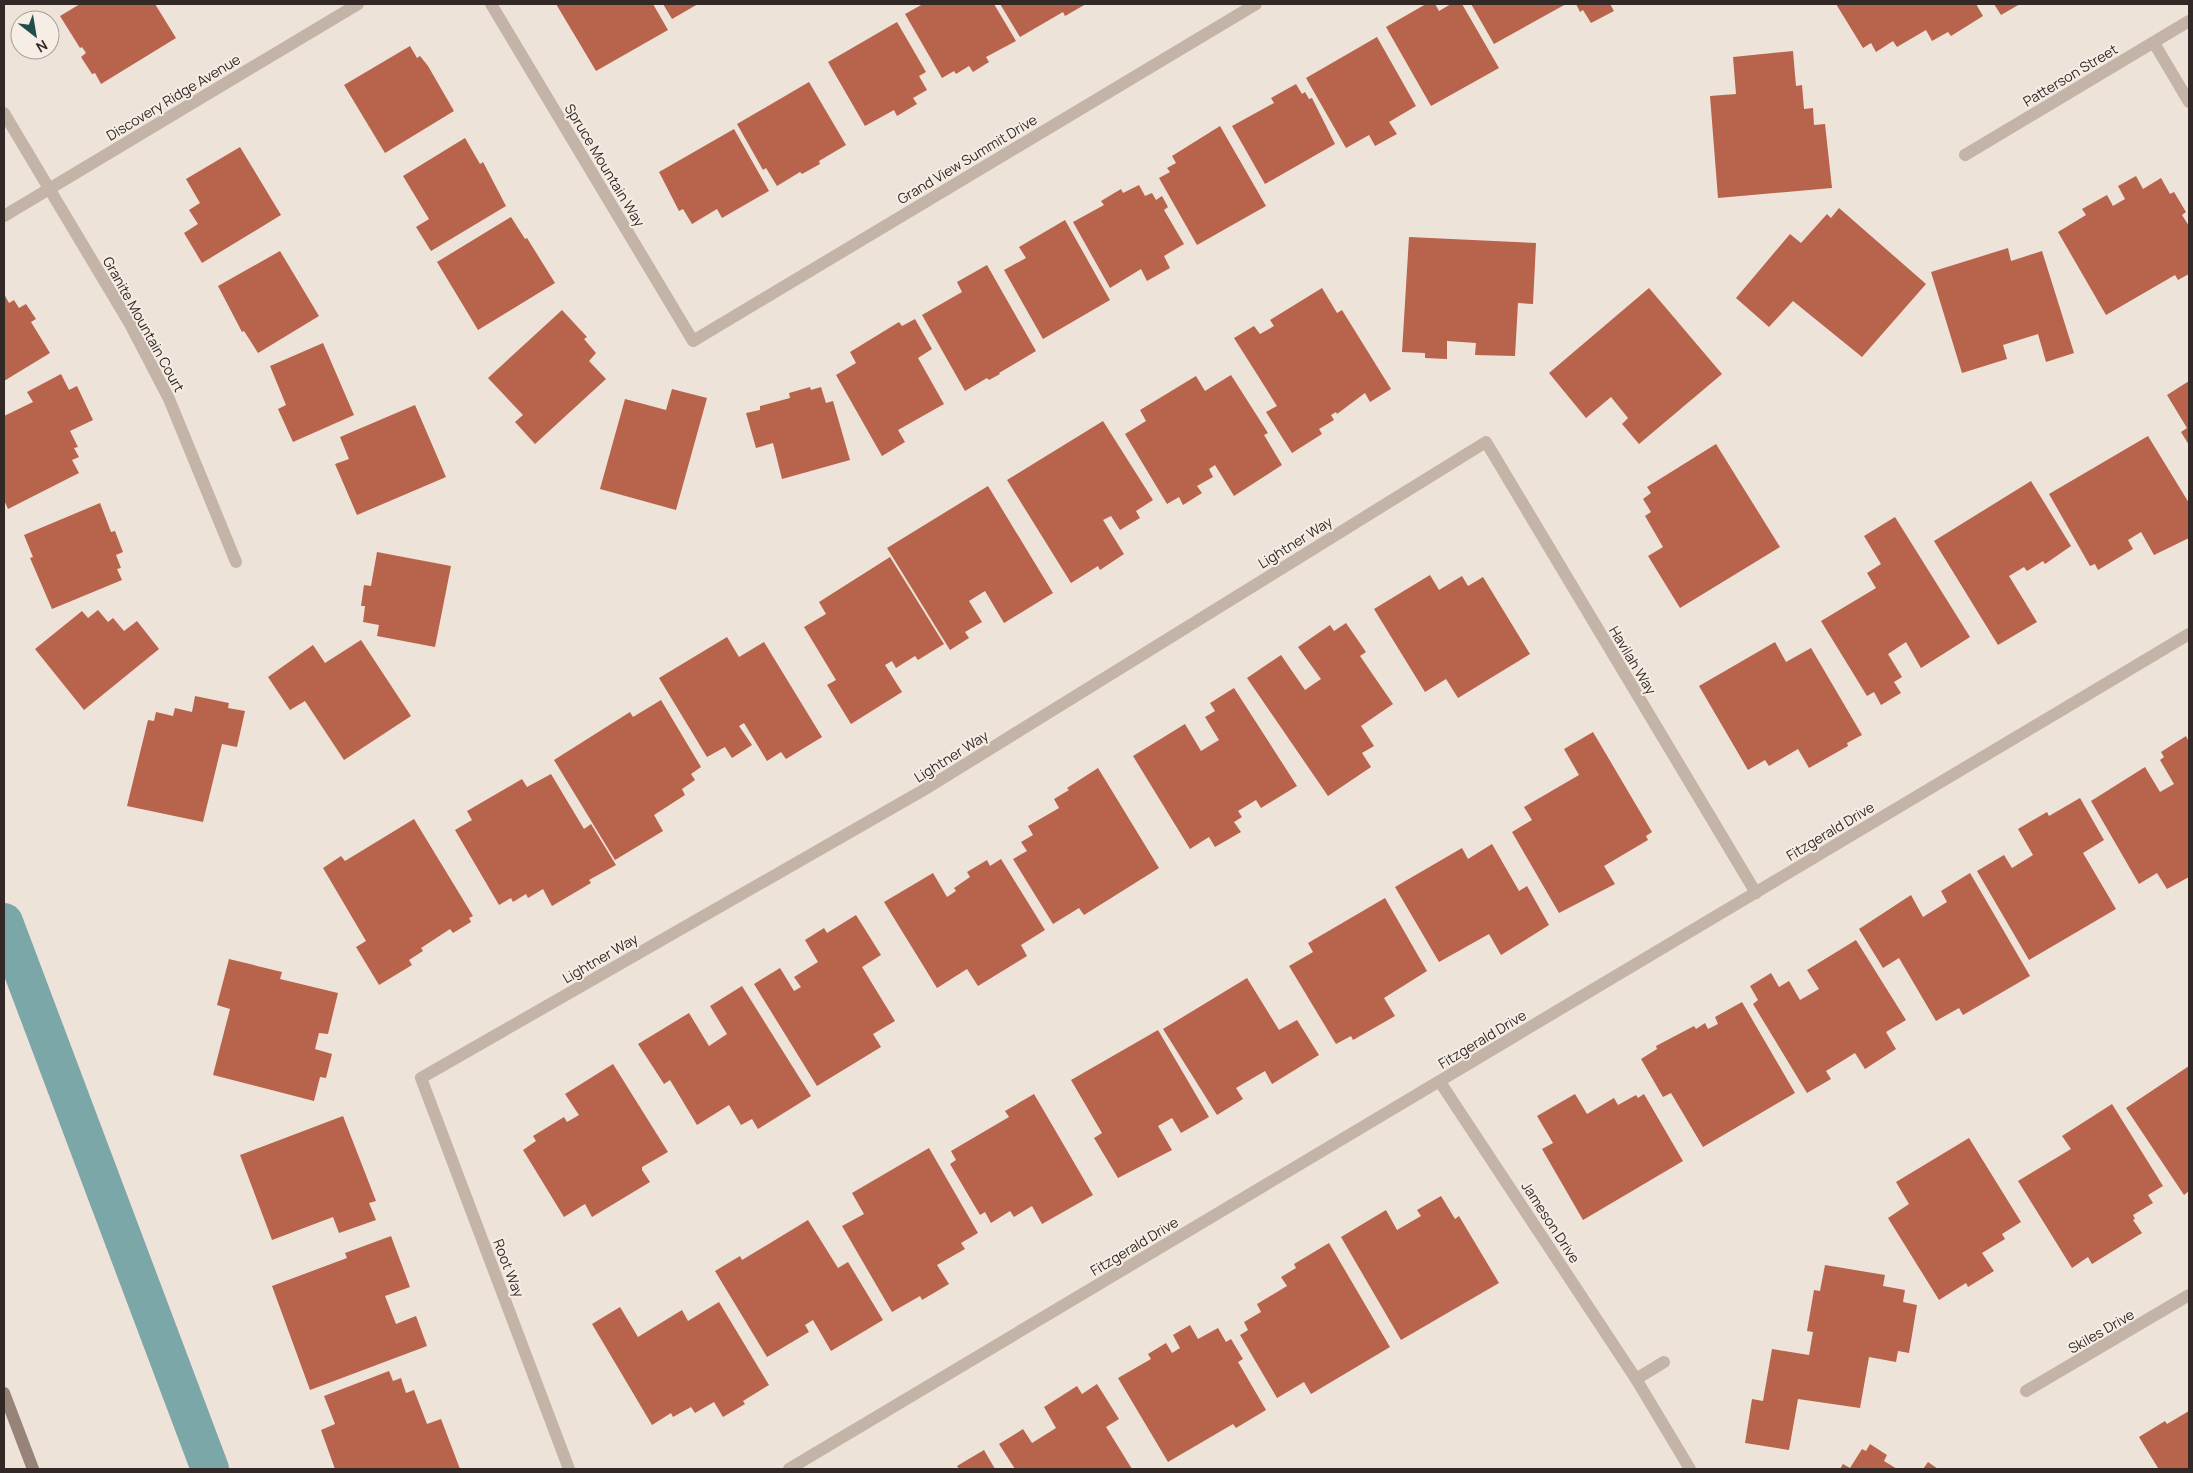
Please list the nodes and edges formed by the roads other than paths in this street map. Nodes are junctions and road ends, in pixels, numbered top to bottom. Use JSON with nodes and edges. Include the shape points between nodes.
{"nodes":[{"id":1,"x":358,"y":4,"type":"edge"},
{"id":2,"x":491,"y":4,"type":"edge"},
{"id":3,"x":1256,"y":4,"type":"edge"},
{"id":4,"x":2189,"y":21,"type":"edge"},
{"id":5,"x":2154,"y":42,"type":"junction"},
{"id":6,"x":2189,"y":102,"type":"edge"},
{"id":7,"x":4,"y":112,"type":"edge"},
{"id":8,"x":1965,"y":155,"type":"dead end"},
{"id":9,"x":49,"y":188,"type":"junction"},
{"id":10,"x":4,"y":216,"type":"edge"},
{"id":11,"x":692,"y":341,"type":"joint"},
{"id":12,"x":1486,"y":442,"type":"joint"},
{"id":13,"x":236,"y":562,"type":"dead end"},
{"id":14,"x":2189,"y":634,"type":"edge"},
{"id":15,"x":1756,"y":893,"type":"junction"},
{"id":16,"x":421,"y":1078,"type":"joint"},
{"id":17,"x":1440,"y":1082,"type":"junction"},
{"id":18,"x":2189,"y":1295,"type":"edge"},
{"id":19,"x":1664,"y":1362,"type":"dead end"},
{"id":20,"x":1636,"y":1379,"type":"junction"},
{"id":21,"x":2026,"y":1391,"type":"dead end"},
{"id":22,"x":4,"y":1393,"type":"edge"},
{"id":23,"x":33,"y":1469,"type":"edge"},
{"id":24,"x":569,"y":1469,"type":"edge"},
{"id":25,"x":789,"y":1469,"type":"edge"},
{"id":26,"x":1690,"y":1469,"type":"edge"}],
"edges":[{"from":1,"to":9,"type":"street","name":"Discovery Ridge Avenue"},
{"from":2,"to":11,"type":"street","name":"Spruce Mountain Way"},
{"from":3,"to":11,"type":"street","name":"Grand View Summit Drive"},
{"from":4,"to":5,"type":"street","name":"Patterson Street"},
{"from":5,"to":6,"type":"street"},
{"from":5,"to":8,"type":"street","name":"Patterson Street"},
{"from":7,"to":9,"type":"street","name":"Granite Mountain Court"},
{"from":9,"to":10,"type":"street","name":"Discovery Ridge Avenue"},
{"from":9,"to":13,"type":"street","name":"Granite Mountain Court","via":[[130,324],[169,399]]},
{"from":12,"to":15,"type":"street","name":"Havilah Way"},
{"from":12,"to":16,"type":"street","name":"Lightner Way","via":[[928,788]]},
{"from":14,"to":15,"type":"street","name":"Fitzgerald Drive"},
{"from":15,"to":17,"type":"street","name":"Fitzgerald Drive"},
{"from":16,"to":24,"type":"street","name":"Root Way"},
{"from":17,"to":20,"type":"street","name":"Jameson Drive"},
{"from":17,"to":25,"type":"street","name":"Fitzgerald Drive"},
{"from":18,"to":21,"type":"street","name":"Skiles Drive"},
{"from":19,"to":20,"type":"street"},
{"from":20,"to":26,"type":"street","name":"Jameson Drive"},
{"from":22,"to":23,"type":"main road"}]}
